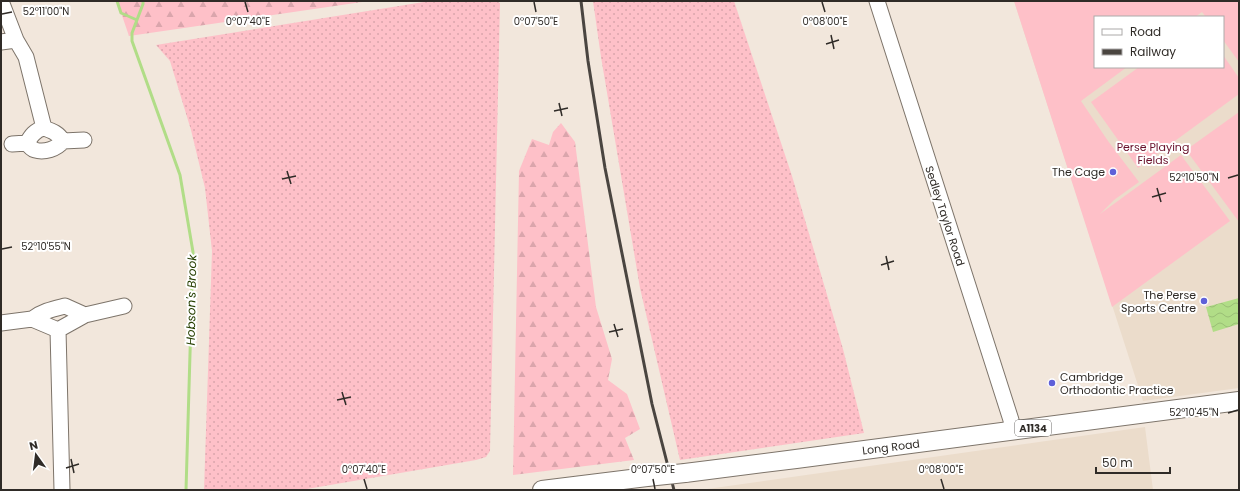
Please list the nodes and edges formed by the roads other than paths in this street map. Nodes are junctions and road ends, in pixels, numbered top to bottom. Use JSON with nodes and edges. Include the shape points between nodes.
{"nodes":[{"id":1,"x":1,"y":1,"type":"edge"},
{"id":2,"x":877,"y":1,"type":"edge"},
{"id":3,"x":8,"y":41,"type":"edge"},
{"id":4,"x":44,"y":128,"type":"junction"},
{"id":5,"x":84,"y":140,"type":"dead end"},
{"id":6,"x":63,"y":141,"type":"junction"},
{"id":7,"x":124,"y":306,"type":"dead end"},
{"id":8,"x":85,"y":315,"type":"junction"},
{"id":9,"x":32,"y":319,"type":"junction"},
{"id":10,"x":1,"y":323,"type":"edge"},
{"id":11,"x":58,"y":330,"type":"junction"},
{"id":12,"x":1239,"y":401,"type":"edge"},
{"id":13,"x":1012,"y":431,"type":"junction"},
{"id":14,"x":62,"y":490,"type":"edge"},
{"id":15,"x":542,"y":490,"type":"edge"}],
"edges":[{"from":1,"to":3,"type":"street"},
{"from":2,"to":13,"type":"street","name":"Sedley Taylor Road","via":[[1011,420]]},
{"from":3,"to":4,"type":"street","via":[[26,57]]},
{"from":4,"to":6,"type":"street","via":[[59,135]]},
{"from":4,"to":6,"type":"street","via":[[38,129],[19,144],[43,151],[56,148]]},
{"from":5,"to":6,"type":"street"},
{"from":7,"to":8,"type":"street"},
{"from":8,"to":9,"type":"street","via":[[66,306],[49,310]]},
{"from":8,"to":11,"type":"street"},
{"from":9,"to":10,"type":"street"},
{"from":9,"to":11,"type":"street"},
{"from":11,"to":14,"type":"street"},
{"from":12,"to":13,"type":"main road","name":"Long Road","number":"A1134"},
{"from":13,"to":15,"type":"main road","name":"Long Road","number":"A1134","bridge":true}]}
